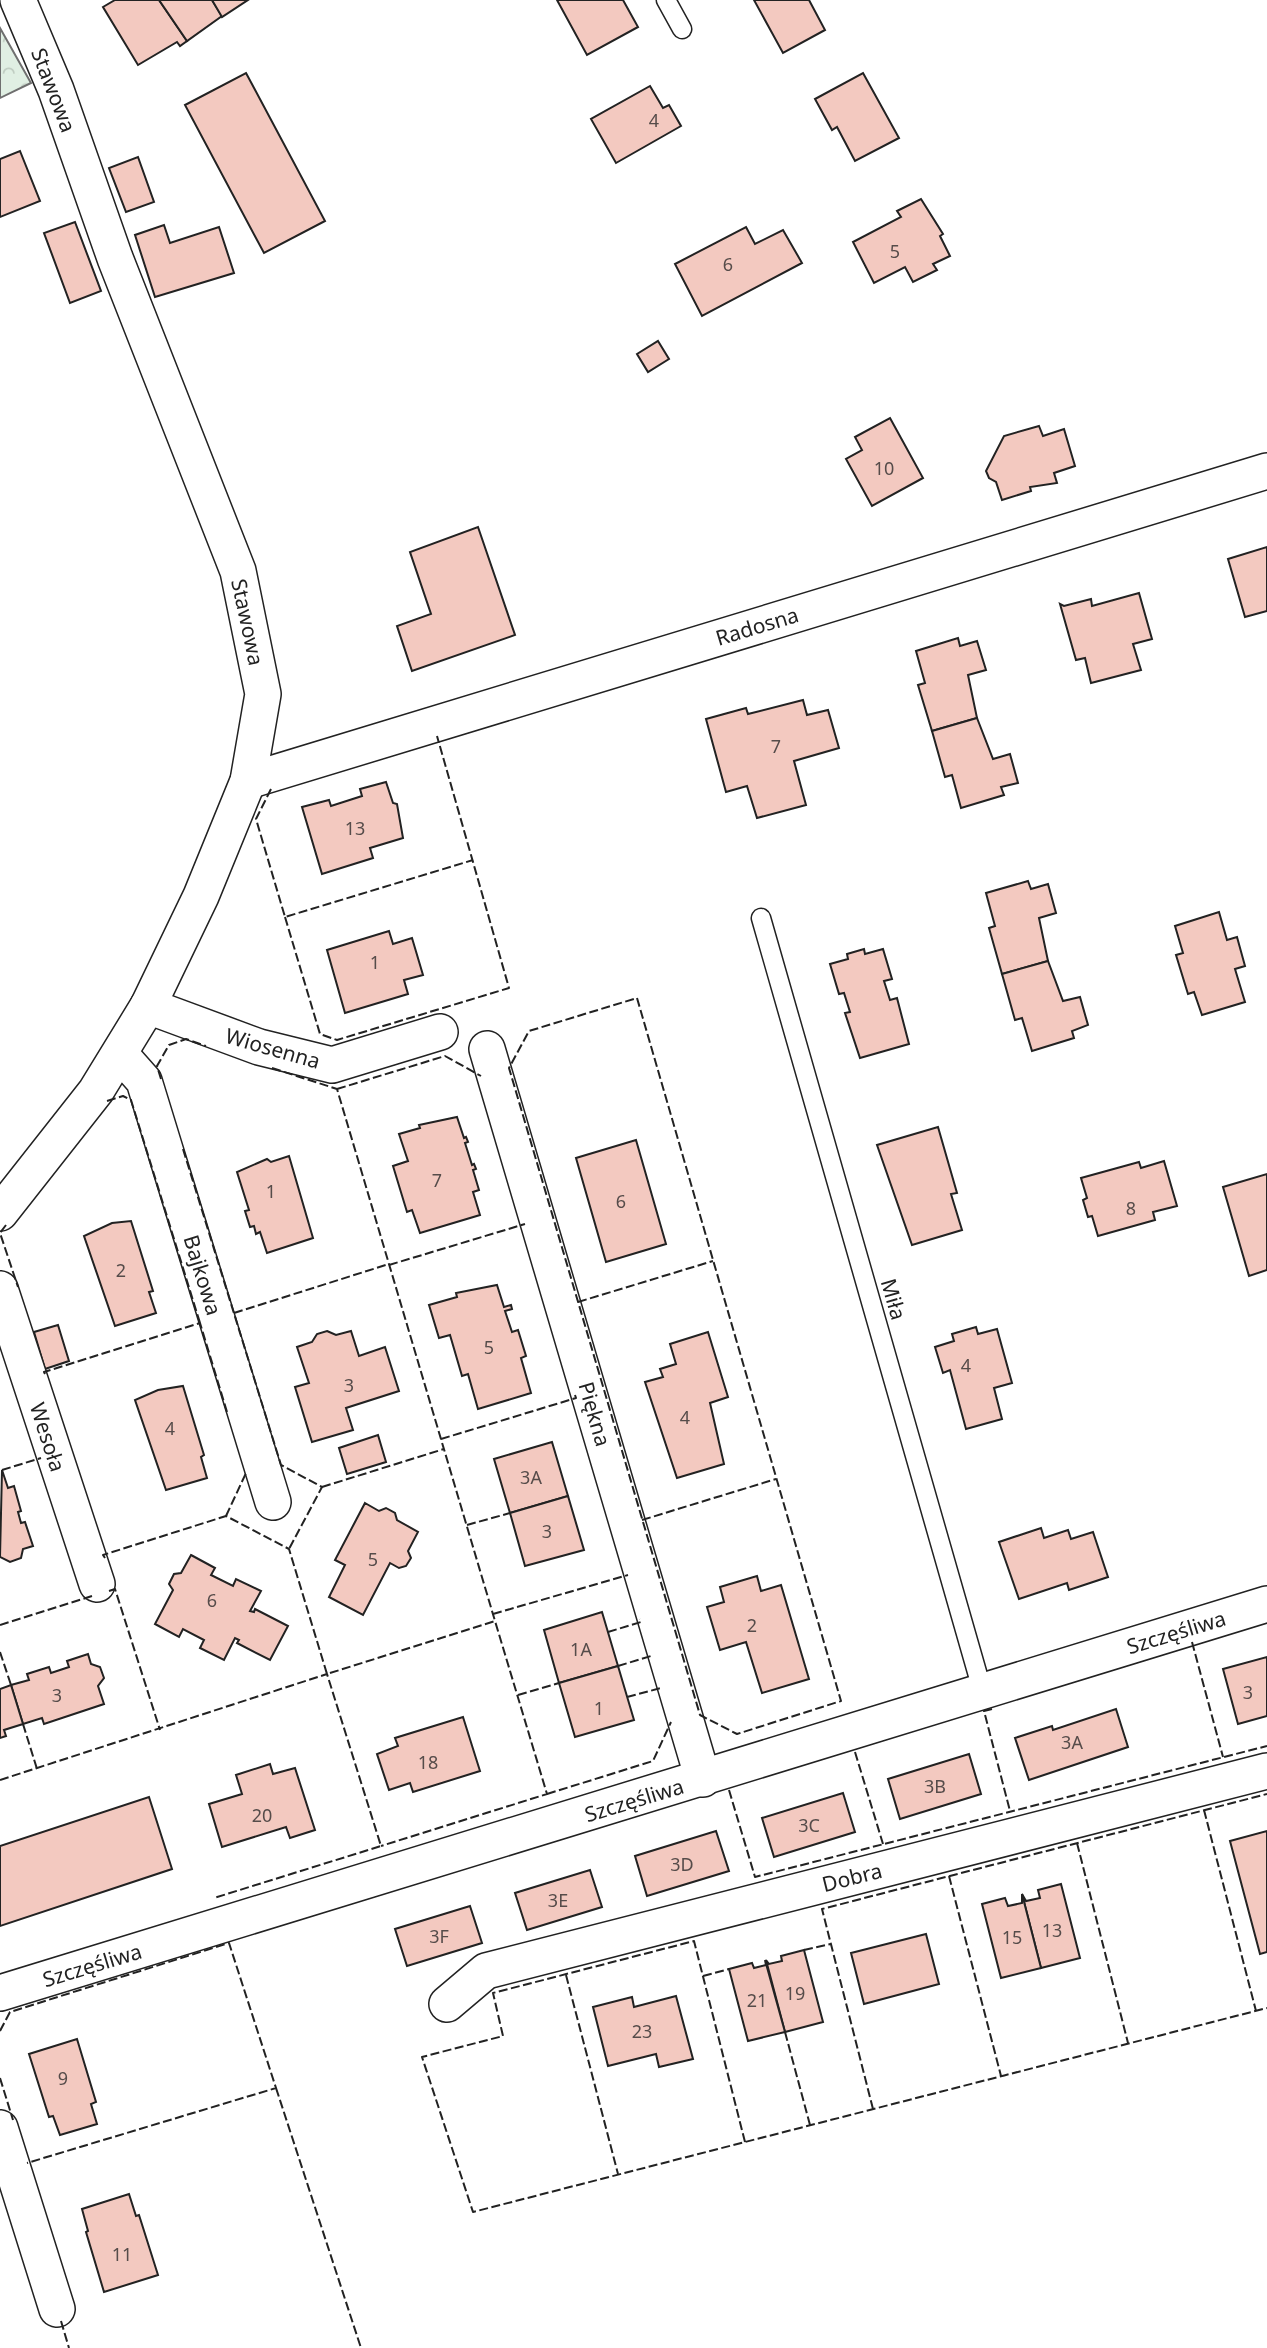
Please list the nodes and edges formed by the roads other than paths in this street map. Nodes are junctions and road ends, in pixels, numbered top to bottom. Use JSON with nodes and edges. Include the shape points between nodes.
{"nodes":[{"id":1,"x":18,"y":0,"type":"edge"},
{"id":2,"x":666,"y":0,"type":"edge"},
{"id":3,"x":682,"y":29,"type":"dead end"},
{"id":4,"x":1267,"y":471,"type":"edge"},
{"id":5,"x":248,"y":781,"type":"junction"},
{"id":6,"x":761,"y":918,"type":"dead end"},
{"id":7,"x":148,"y":1006,"type":"junction"},
{"id":8,"x":440,"y":1032,"type":"dead end"},
{"id":9,"x":487,"y":1049,"type":"dead end"},
{"id":10,"x":121,"y":1055,"type":"junction"},
{"id":11,"x":0,"y":1213,"type":"edge"},
{"id":12,"x":0,"y":1289,"type":"edge"},
{"id":13,"x":273,"y":1502,"type":"dead end"},
{"id":14,"x":97,"y":1584,"type":"dead end"},
{"id":15,"x":1267,"y":1604,"type":"edge"},
{"id":16,"x":984,"y":1693,"type":"junction"},
{"id":17,"x":1267,"y":1771,"type":"edge"},
{"id":18,"x":703,"y":1779,"type":"junction"},
{"id":19,"x":0,"y":1993,"type":"edge"},
{"id":20,"x":447,"y":2004,"type":"dead end"},
{"id":21,"x":0,"y":2128,"type":"edge"},
{"id":22,"x":57,"y":2309,"type":"dead end"}],
"edges":[{"from":1,"to":5,"type":"street","name":"Stawowa","via":[[238,571],[262,695]]},
{"from":2,"to":3,"type":"lane"},
{"from":4,"to":5,"type":"street","name":"Radosna"},
{"from":5,"to":7,"type":"street","name":"Stawowa","via":[[201,896]]},
{"from":6,"to":16,"type":"lane","name":"Miła"},
{"from":7,"to":8,"type":"street","name":"Wiosenna","via":[[259,1047],[332,1065]]},
{"from":7,"to":10,"type":"street","name":"Stawowa"},
{"from":9,"to":18,"type":"street","name":"Piękna"},
{"from":10,"to":11,"type":"street","name":"Stawowa"},
{"from":10,"to":13,"type":"street","name":"Bajkowa","via":[[144,1081]]},
{"from":12,"to":14,"type":"street","name":"Wesoła"},
{"from":15,"to":16,"type":"street","name":"Szczęśliwa"},
{"from":16,"to":18,"type":"street","name":"Szczęśliwa"},
{"from":17,"to":20,"type":"street","name":"Dobra","via":[[486,1971]]},
{"from":18,"to":19,"type":"street","name":"Szczęśliwa"},
{"from":21,"to":22,"type":"street"}]}
